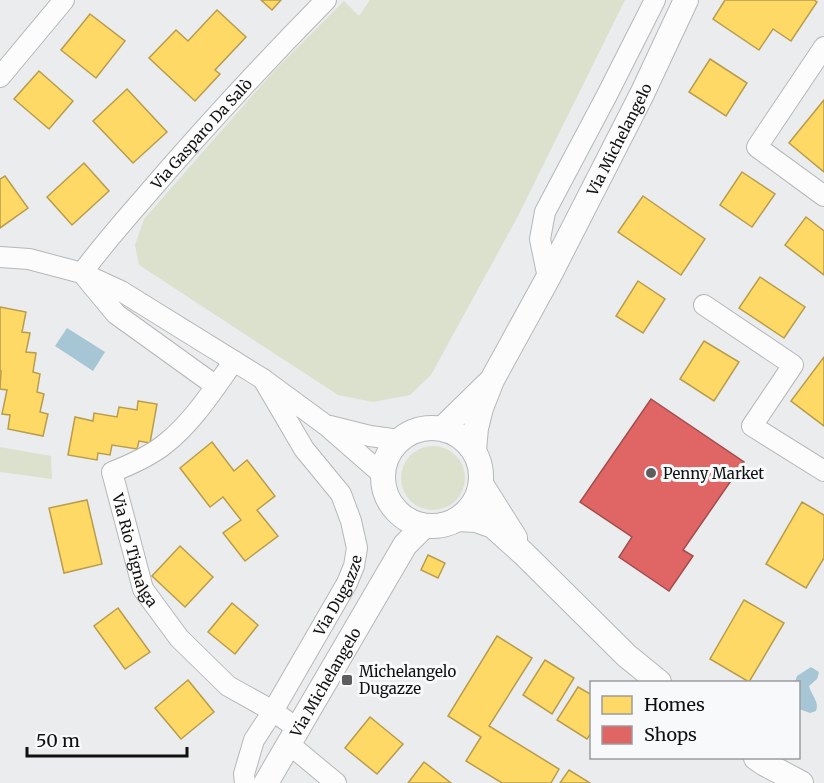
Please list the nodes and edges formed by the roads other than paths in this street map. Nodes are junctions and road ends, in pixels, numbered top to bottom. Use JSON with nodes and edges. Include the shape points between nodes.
{"nodes":[{"id":1,"x":64,"y":0,"type":"edge"},
{"id":2,"x":326,"y":0,"type":"edge"},
{"id":3,"x":655,"y":0,"type":"edge"},
{"id":4,"x":686,"y":0,"type":"edge"},
{"id":5,"x":824,"y":47,"type":"edge"},
{"id":6,"x":0,"y":77,"type":"edge"},
{"id":7,"x":824,"y":196,"type":"edge"},
{"id":8,"x":0,"y":256,"type":"edge"},
{"id":9,"x":82,"y":273,"type":"junction"},
{"id":10,"x":548,"y":278,"type":"junction"},
{"id":11,"x":704,"y":305,"type":"dead end"},
{"id":12,"x":234,"y":361,"type":"junction"},
{"id":13,"x":263,"y":379,"type":"junction"},
{"id":14,"x":492,"y":380,"type":"junction"},
{"id":15,"x":216,"y":386,"type":"junction"},
{"id":16,"x":327,"y":426,"type":"junction"},
{"id":17,"x":443,"y":428,"type":"junction"},
{"id":18,"x":399,"y":440,"type":"junction"},
{"id":19,"x":474,"y":450,"type":"junction"},
{"id":20,"x":824,"y":471,"type":"edge"},
{"id":21,"x":382,"y":474,"type":"junction"},
{"id":22,"x":481,"y":484,"type":"junction"},
{"id":23,"x":394,"y":509,"type":"junction"},
{"id":24,"x":458,"y":519,"type":"junction"},
{"id":25,"x":424,"y":526,"type":"junction"},
{"id":26,"x":523,"y":553,"type":"junction"},
{"id":27,"x":384,"y":580,"type":"junction"},
{"id":28,"x":658,"y":681,"type":"edge"},
{"id":29,"x":273,"y":711,"type":"junction"},
{"id":30,"x":293,"y":737,"type":"junction"},
{"id":31,"x":758,"y":759,"type":"edge"},
{"id":32,"x":245,"y":783,"type":"edge"},
{"id":33,"x":266,"y":783,"type":"edge"},
{"id":34,"x":336,"y":783,"type":"edge"},
{"id":35,"x":801,"y":783,"type":"edge"}],
"edges":[{"from":1,"to":6,"type":"street"},
{"from":2,"to":9,"type":"street","name":"Via Gasparo Da Salò","via":[[172,165]]},
{"from":3,"to":10,"type":"street","name":"Via Michelangelo","via":[[545,212],[540,239]]},
{"from":4,"to":10,"type":"street","name":"Via Michelangelo"},
{"from":5,"to":7,"type":"street","via":[[757,147]]},
{"from":8,"to":9,"type":"street","name":"Via Dugazze"},
{"from":9,"to":12,"type":"street","name":"Via Dugazze","via":[[122,291]]},
{"from":9,"to":15,"type":"street","via":[[116,314]]},
{"from":10,"to":14,"type":"street","name":"Via Michelangelo"},
{"from":11,"to":20,"type":"street","via":[[793,365],[752,426]]},
{"from":12,"to":13,"type":"street","name":"Via Dugazze"},
{"from":12,"to":15,"type":"street","name":"Via Rio Tignalga"},
{"from":13,"to":16,"type":"street","name":"Via Dugazze"},
{"from":13,"to":29,"type":"street","name":"Via Dugazze","via":[[304,449],[341,494],[357,548],[347,583]]},
{"from":14,"to":17,"type":"street","name":"Via Michelangelo"},
{"from":14,"to":19,"type":"street","name":"Via Michelangelo","via":[[481,408]]},
{"from":15,"to":29,"type":"street","name":"Via Rio Tignalga","via":[[192,418],[165,444],[112,472],[143,589],[179,638],[228,686]]},
{"from":16,"to":18,"type":"street","name":"Via Dugazze"},
{"from":16,"to":21,"type":"street","name":"Via Dugazze"},
{"from":17,"to":18,"type":"street","via":[[412,431]]},
{"from":17,"to":19,"type":"street","via":[[455,432]]},
{"from":18,"to":21,"type":"street","via":[[390,449]]},
{"from":19,"to":22,"type":"street","via":[[482,472]]},
{"from":21,"to":23,"type":"street","via":[[387,498]]},
{"from":22,"to":24,"type":"street","via":[[477,498]]},
{"from":22,"to":26,"type":"street"},
{"from":23,"to":25,"type":"street"},
{"from":23,"to":27,"type":"street","name":"Via Michelangelo"},
{"from":24,"to":25,"type":"street"},
{"from":24,"to":26,"type":"street","via":[[493,526]]},
{"from":25,"to":27,"type":"street","name":"Via Michelangelo","via":[[405,545]]},
{"from":26,"to":28,"type":"street","via":[[627,656]]},
{"from":27,"to":30,"type":"street","name":"Via Michelangelo"},
{"from":29,"to":30,"type":"street","name":"Via Rio Tignalga"},
{"from":29,"to":32,"type":"street","name":"Via Dugazze","via":[[254,740]]},
{"from":30,"to":33,"type":"street","name":"Via Michelangelo"},
{"from":30,"to":34,"type":"street","name":"Via Rio Tignalga"},
{"from":31,"to":35,"type":"street"}]}
